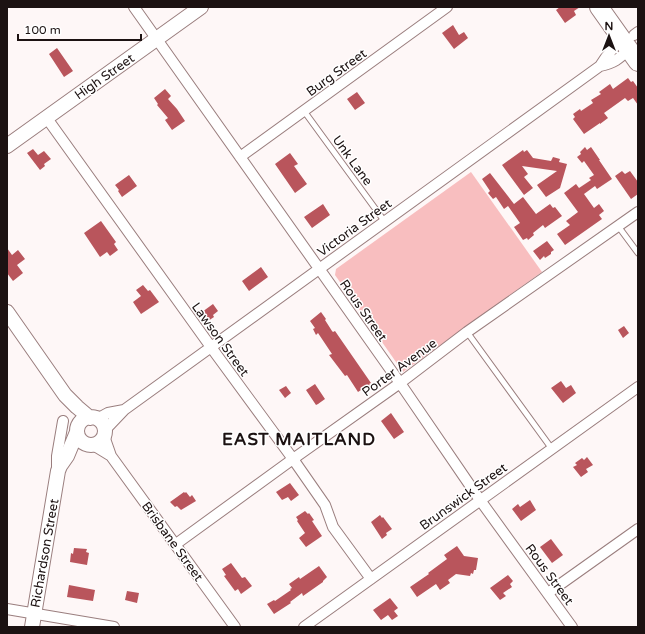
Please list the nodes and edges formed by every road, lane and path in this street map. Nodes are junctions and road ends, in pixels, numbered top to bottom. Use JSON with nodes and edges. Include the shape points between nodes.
{"nodes":[{"id":1,"x":134,"y":7,"type":"edge"},
{"id":2,"x":201,"y":7,"type":"edge"},
{"id":3,"x":447,"y":7,"type":"edge"},
{"id":4,"x":598,"y":7,"type":"edge"},
{"id":5,"x":630,"y":38,"type":"edge"},
{"id":6,"x":157,"y":39,"type":"junction"},
{"id":7,"x":600,"y":66,"type":"junction"},
{"id":8,"x":304,"y":111,"type":"junction"},
{"id":9,"x":46,"y":117,"type":"junction"},
{"id":10,"x":7,"y":146,"type":"edge"},
{"id":11,"x":240,"y":157,"type":"junction"},
{"id":12,"x":638,"y":212,"type":"edge"},
{"id":13,"x":385,"y":222,"type":"junction"},
{"id":14,"x":618,"y":226,"type":"junction"},
{"id":15,"x":638,"y":253,"type":"edge"},
{"id":16,"x":319,"y":269,"type":"junction"},
{"id":17,"x":7,"y":312,"type":"edge"},
{"id":18,"x":467,"y":332,"type":"junction"},
{"id":19,"x":210,"y":347,"type":"junction"},
{"id":20,"x":400,"y":384,"type":"junction"},
{"id":21,"x":638,"y":387,"type":"edge"},
{"id":22,"x":65,"y":395,"type":"junction"},
{"id":23,"x":63,"y":421,"type":"dead end"},
{"id":24,"x":77,"y":430,"type":"junction"},
{"id":25,"x":96,"y":432,"type":"junction"},
{"id":26,"x":552,"y":449,"type":"junction"},
{"id":27,"x":67,"y":456,"type":"junction"},
{"id":28,"x":293,"y":459,"type":"junction"},
{"id":29,"x":57,"y":478,"type":"junction"},
{"id":30,"x":480,"y":500,"type":"junction"},
{"id":31,"x":638,"y":529,"type":"edge"},
{"id":32,"x":176,"y":544,"type":"junction"},
{"id":33,"x":371,"y":579,"type":"junction"},
{"id":34,"x":548,"y":593,"type":"junction"},
{"id":35,"x":7,"y":609,"type":"edge"},
{"id":36,"x":33,"y":620,"type":"edge"},
{"id":37,"x":114,"y":627,"type":"edge"},
{"id":38,"x":235,"y":627,"type":"edge"},
{"id":39,"x":304,"y":627,"type":"edge"},
{"id":40,"x":572,"y":627,"type":"edge"}],
"edges":[{"from":1,"to":6,"type":"street","name":"Rous Street"},
{"from":2,"to":6,"type":"main road","name":"High Street"},
{"from":3,"to":8,"type":"street","name":"Burg Street"},
{"from":4,"to":5,"type":"highway"},
{"from":5,"to":7,"type":"street","name":"Victoria Street","via":[[616,45]]},
{"from":5,"to":7,"type":"street","name":"Victoria Street","via":[[620,58]]},
{"from":6,"to":9,"type":"main road","name":"High Street"},
{"from":6,"to":11,"type":"street","name":"Rous Street"},
{"from":7,"to":13,"type":"street","name":"Victoria Street"},
{"from":8,"to":11,"type":"street","name":"Burg Street"},
{"from":8,"to":13,"type":"lane","name":"Unk Lane"},
{"from":9,"to":10,"type":"main road","name":"High Street"},
{"from":9,"to":19,"type":"street","name":"Lawson Street"},
{"from":11,"to":16,"type":"street","name":"Rous Street"},
{"from":12,"to":14,"type":"street","name":"Porter Avenue"},
{"from":13,"to":16,"type":"street","name":"Victoria Street"},
{"from":14,"to":15,"type":"lane"},
{"from":14,"to":18,"type":"street","name":"Porter Avenue"},
{"from":16,"to":19,"type":"street","name":"Victoria Street"},
{"from":16,"to":20,"type":"street","name":"Rous Street"},
{"from":17,"to":22,"type":"main road","name":"Brisbane Street"},
{"from":18,"to":20,"type":"street","name":"Porter Avenue"},
{"from":18,"to":26,"type":"lane"},
{"from":19,"to":25,"type":"street","name":"Victoria Street","via":[[124,410],[108,413]]},
{"from":19,"to":28,"type":"street","name":"Lawson Street"},
{"from":20,"to":28,"type":"street","name":"Porter Avenue"},
{"from":20,"to":30,"type":"street","name":"Rous Street"},
{"from":21,"to":26,"type":"street","name":"Brunswick Street"},
{"from":22,"to":24,"type":"main road","name":"Brisbane Street"},
{"from":22,"to":25,"type":"main road","name":"Brisbane Street"},
{"from":23,"to":29,"type":"street","name":"Richardson Street","via":[[57,456]]},
{"from":24,"to":25,"type":"main road","via":[[82,421]]},
{"from":24,"to":25,"type":"main road","via":[[78,437],[84,443]]},
{"from":24,"to":27,"type":"main road","name":"Richardson Street"},
{"from":25,"to":27,"type":"main road"},
{"from":25,"to":32,"type":"street","name":"Brisbane Street"},
{"from":26,"to":30,"type":"street","name":"Brunswick Street"},
{"from":27,"to":29,"type":"main road","name":"Richardson Street","via":[[60,466]]},
{"from":28,"to":32,"type":"street","name":"Porter Avenue"},
{"from":28,"to":33,"type":"street","name":"Lawson Street","via":[[325,505],[333,527]]},
{"from":29,"to":36,"type":"main road","name":"Richardson Street"},
{"from":30,"to":33,"type":"street","name":"Brunswick Street"},
{"from":30,"to":34,"type":"street","name":"Rous Street"},
{"from":31,"to":34,"type":"street"},
{"from":32,"to":38,"type":"street","name":"Brisbane Street"},
{"from":33,"to":39,"type":"street","name":"Brunswick Street"},
{"from":34,"to":40,"type":"street","name":"Rous Street"},
{"from":35,"to":36,"type":"street"},
{"from":36,"to":37,"type":"street"}]}
